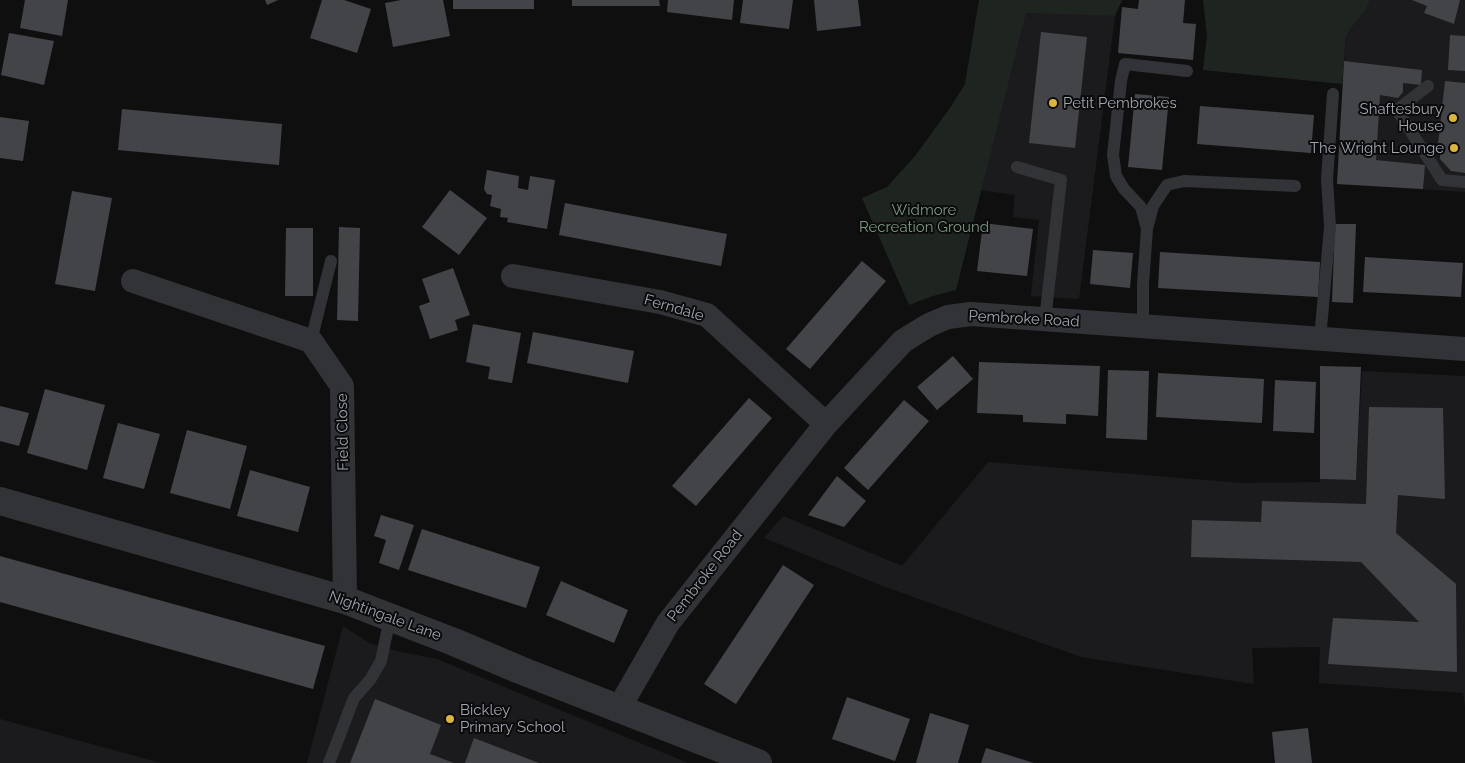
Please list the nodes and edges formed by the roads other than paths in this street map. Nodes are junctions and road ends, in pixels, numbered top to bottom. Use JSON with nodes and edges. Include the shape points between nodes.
{"nodes":[{"id":1,"x":1187,"y":71,"type":"dead end"},
{"id":2,"x":1428,"y":86,"type":"dead end"},
{"id":3,"x":1334,"y":94,"type":"dead end"},
{"id":4,"x":1017,"y":167,"type":"dead end"},
{"id":5,"x":1465,"y":182,"type":"edge"},
{"id":6,"x":1295,"y":186,"type":"dead end"},
{"id":7,"x":1147,"y":229,"type":"junction"},
{"id":8,"x":331,"y":261,"type":"dead end"},
{"id":9,"x":513,"y":276,"type":"dead end"},
{"id":10,"x":133,"y":281,"type":"dead end"},
{"id":11,"x":1045,"y":320,"type":"junction"},
{"id":12,"x":1143,"y":327,"type":"junction"},
{"id":13,"x":1320,"y":339,"type":"junction"},
{"id":14,"x":311,"y":341,"type":"junction"},
{"id":15,"x":1465,"y":349,"type":"edge"},
{"id":16,"x":826,"y":424,"type":"junction"},
{"id":17,"x":0,"y":501,"type":"edge"},
{"id":18,"x":345,"y":600,"type":"junction"},
{"id":19,"x":390,"y":618,"type":"junction"},
{"id":20,"x":619,"y":708,"type":"junction"},
{"id":21,"x":329,"y":763,"type":"edge"},
{"id":22,"x":758,"y":763,"type":"edge"}],
"edges":[{"from":1,"to":7,"type":"lane","via":[[1125,64],[1112,155],[1116,176],[1141,207]]},
{"from":2,"to":5,"type":"lane","via":[[1397,110],[1442,180]]},
{"from":3,"to":13,"type":"lane","via":[[1327,179],[1330,227]]},
{"from":4,"to":11,"type":"lane","via":[[1061,180]]},
{"from":6,"to":7,"type":"lane","via":[[1184,180],[1167,185],[1153,206]]},
{"from":7,"to":12,"type":"lane"},
{"from":8,"to":14,"type":"lane"},
{"from":9,"to":16,"type":"street","name":"Ferndale","via":[[660,302],[707,315]]},
{"from":10,"to":14,"type":"street"},
{"from":11,"to":12,"type":"street","name":"Pembroke Road"},
{"from":11,"to":16,"type":"street","name":"Pembroke Road","via":[[971,314],[948,317],[929,325],[903,341]]},
{"from":12,"to":13,"type":"street","name":"Pembroke Road"},
{"from":13,"to":15,"type":"street","name":"Pembroke Road"},
{"from":14,"to":18,"type":"street","name":"Field Close","via":[[342,386]]},
{"from":16,"to":20,"type":"street","name":"Pembroke Road","via":[[668,623]]},
{"from":17,"to":18,"type":"street","name":"Nightingale Lane"},
{"from":18,"to":19,"type":"street","name":"Nightingale Lane"},
{"from":19,"to":20,"type":"street","name":"Nightingale Lane"},
{"from":19,"to":21,"type":"lane","via":[[381,661],[354,698]]},
{"from":20,"to":22,"type":"street","name":"Nightingale Lane"}]}
